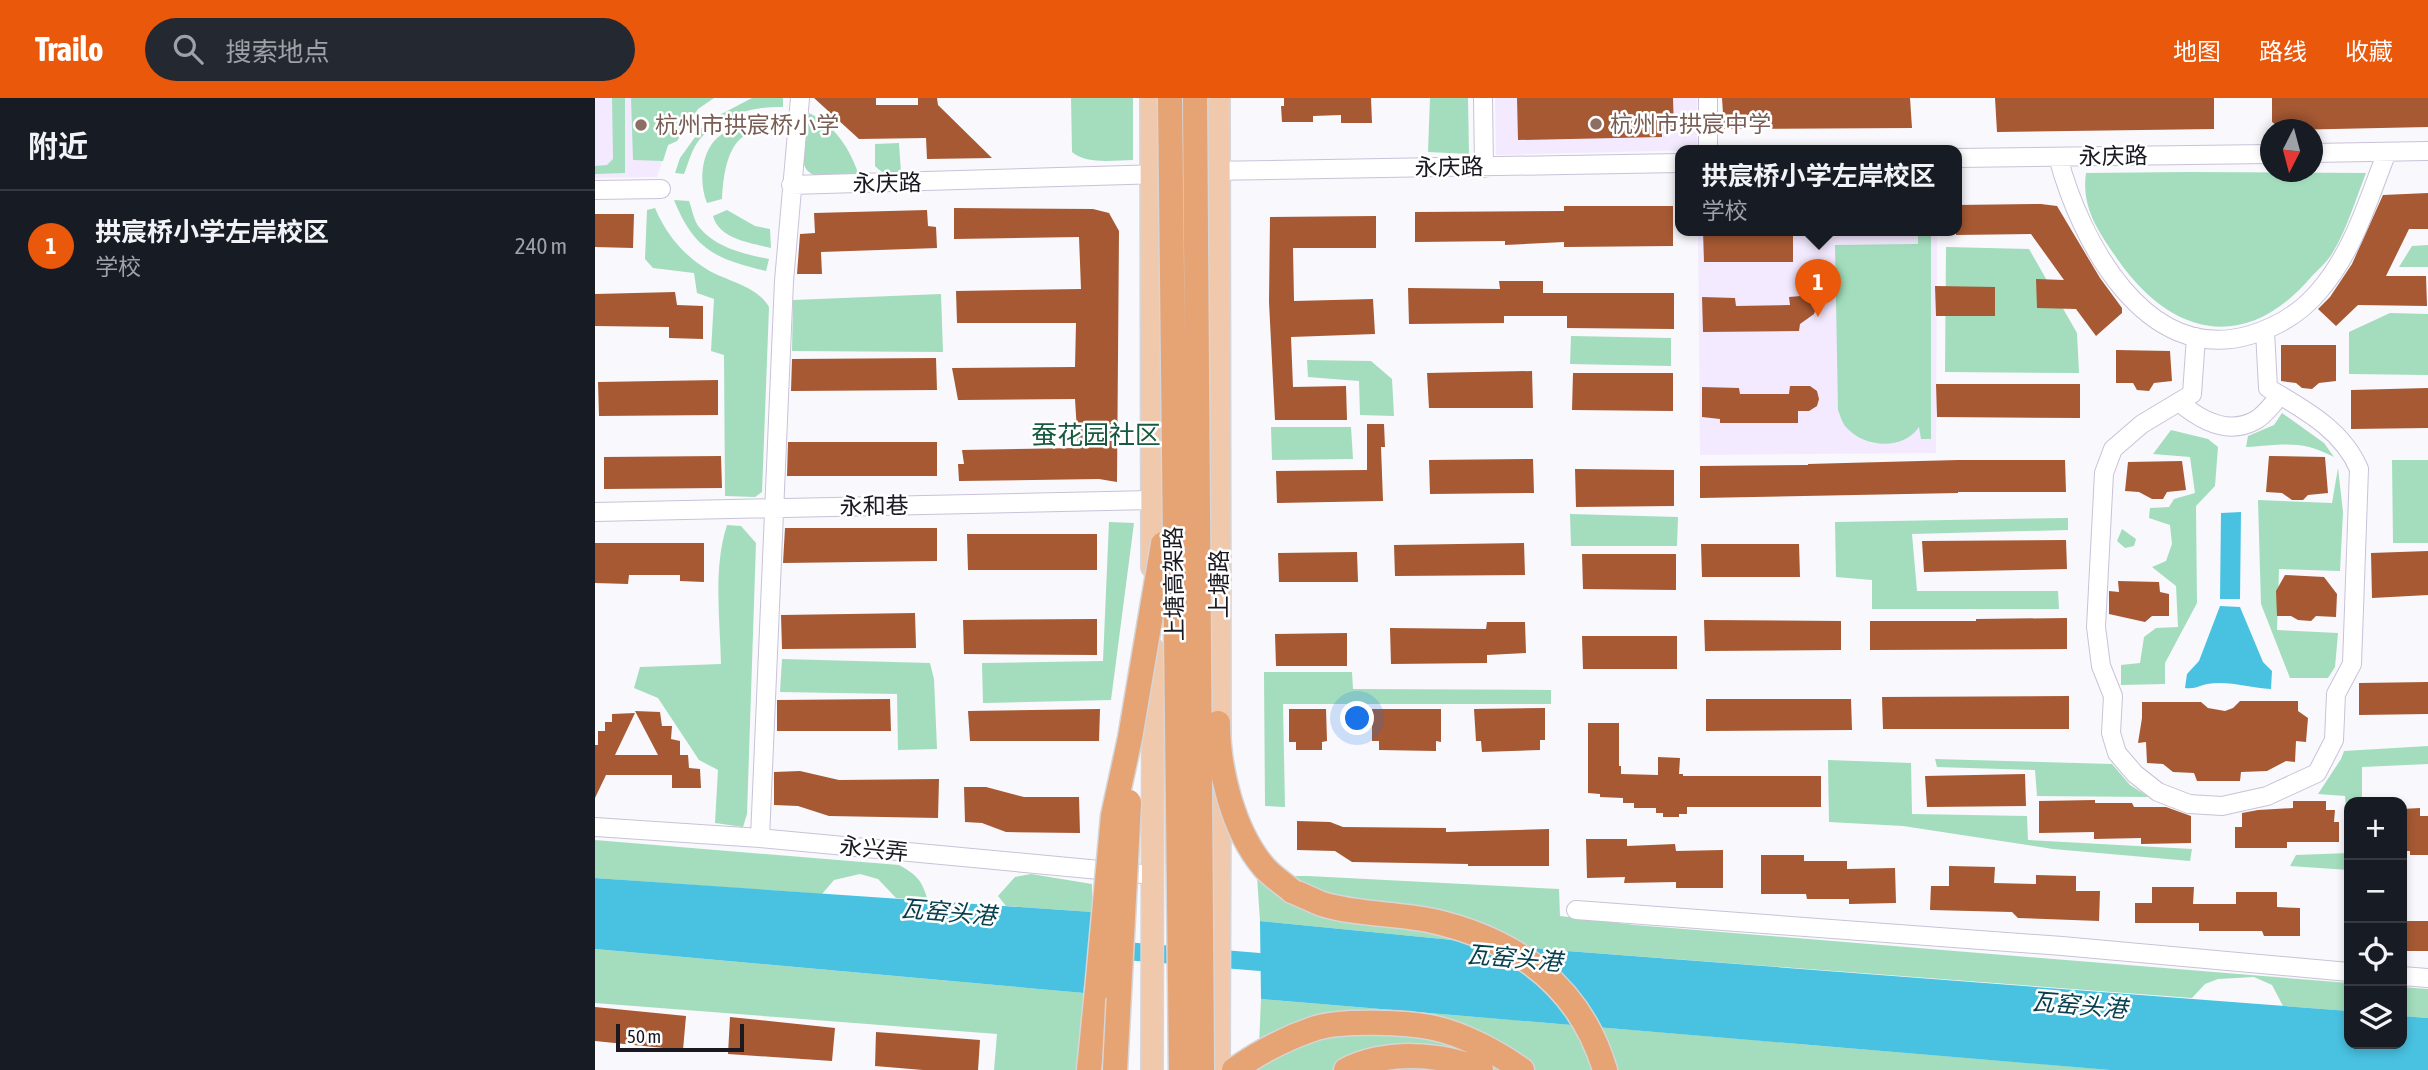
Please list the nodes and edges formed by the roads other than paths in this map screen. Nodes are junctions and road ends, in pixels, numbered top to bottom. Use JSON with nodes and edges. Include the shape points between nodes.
{"nodes":[{"id":1,"x":800,"y":98,"type":"edge"},
{"id":2,"x":1150,"y":98,"type":"edge"},
{"id":3,"x":1170,"y":98,"type":"edge"},
{"id":4,"x":1195,"y":98,"type":"edge"},
{"id":5,"x":1219,"y":98,"type":"edge"},
{"id":6,"x":1483,"y":98,"type":"edge"},
{"id":7,"x":1708,"y":98,"type":"edge"},
{"id":8,"x":1708,"y":145,"type":"edge"},
{"id":9,"x":2428,"y":151,"type":"edge"},
{"id":10,"x":2387,"y":152,"type":"junction"},
{"id":11,"x":2323,"y":153,"type":"edge"},
{"id":12,"x":2260,"y":154,"type":"edge"},
{"id":13,"x":2058,"y":157,"type":"junction"},
{"id":14,"x":1962,"y":158,"type":"edge"},
{"id":15,"x":1675,"y":163,"type":"edge"},
{"id":16,"x":1484,"y":167,"type":"junction"},
{"id":17,"x":1218,"y":170,"type":"junction"},
{"id":18,"x":1152,"y":175,"type":"junction"},
{"id":19,"x":791,"y":185,"type":"junction"},
{"id":20,"x":661,"y":189,"type":"dead end"},
{"id":21,"x":595,"y":190,"type":"edge"},
{"id":22,"x":2265,"y":331,"type":"junction"},
{"id":23,"x":2196,"y":337,"type":"junction"},
{"id":24,"x":2280,"y":396,"type":"junction"},
{"id":25,"x":2179,"y":402,"type":"junction"},
{"id":26,"x":1199,"y":407,"type":"junction"},
{"id":27,"x":1173,"y":482,"type":"junction"},
{"id":28,"x":1152,"y":500,"type":"junction"},
{"id":29,"x":774,"y":508,"type":"junction"},
{"id":30,"x":595,"y":512,"type":"edge"},
{"id":31,"x":1130,"y":738,"type":"junction"},
{"id":32,"x":595,"y":827,"type":"edge"},
{"id":33,"x":760,"y":838,"type":"junction"},
{"id":34,"x":1153,"y":875,"type":"junction"},
{"id":35,"x":1576,"y":910,"type":"dead end"},
{"id":36,"x":2344,"y":972,"type":"edge"},
{"id":37,"x":2407,"y":976,"type":"edge"},
{"id":38,"x":2428,"y":978,"type":"edge"},
{"id":39,"x":1211,"y":1031,"type":"junction"},
{"id":40,"x":1089,"y":1070,"type":"edge"},
{"id":41,"x":1115,"y":1070,"type":"edge"},
{"id":42,"x":1152,"y":1070,"type":"edge"},
{"id":43,"x":1181,"y":1070,"type":"edge"},
{"id":44,"x":1202,"y":1070,"type":"edge"},
{"id":45,"x":1209,"y":1070,"type":"edge"},
{"id":46,"x":1219,"y":1070,"type":"edge"},
{"id":47,"x":1234,"y":1070,"type":"edge"},
{"id":48,"x":1346,"y":1070,"type":"edge"},
{"id":49,"x":1481,"y":1070,"type":"edge"},
{"id":50,"x":1522,"y":1070,"type":"edge"},
{"id":51,"x":1605,"y":1070,"type":"edge"}],
"edges":[{"from":1,"to":19,"type":"street"},
{"from":2,"to":18,"type":"main road"},
{"from":3,"to":27,"type":"highway","name":"上塘高架路","bridge":true},
{"from":4,"to":26,"type":"highway","name":"上塘高架路","bridge":true},
{"from":5,"to":17,"type":"main road","name":"上塘路"},
{"from":6,"to":16,"type":"street"},
{"from":7,"to":8,"type":"street"},
{"from":9,"to":10,"type":"street"},
{"from":10,"to":11,"type":"street"},
{"from":10,"to":22,"type":"street","via":[[2350,247],[2320,291],[2289,318]]},
{"from":12,"to":13,"type":"street","name":"永庆路"},
{"from":13,"to":14,"type":"street","name":"永庆路"},
{"from":13,"to":23,"type":"street","via":[[2089,239],[2108,270],[2151,317]]},
{"from":15,"to":16,"type":"street","name":"永庆路"},
{"from":16,"to":17,"type":"street","name":"永庆路"},
{"from":17,"to":18,"type":"street","name":"永庆路"},
{"from":17,"to":39,"type":"main road","name":"上塘路","via":[[1221,882]]},
{"from":18,"to":19,"type":"street","name":"永庆路"},
{"from":18,"to":28,"type":"main road"},
{"from":19,"to":29,"type":"street"},
{"from":20,"to":21,"type":"street"},
{"from":22,"to":23,"type":"street","via":[[2218,341]]},
{"from":22,"to":24,"type":"street","via":[[2268,388]]},
{"from":23,"to":25,"type":"street","via":[[2192,394]]},
{"from":24,"to":25,"type":"street","via":[[2257,420],[2233,428],[2212,424]]},
{"from":24,"to":25,"type":"street","via":[[2337,437],[2359,469],[2352,664],[2336,694],[2334,740],[2317,773],[2267,796],[2222,806],[2189,804],[2158,792],[2117,753],[2111,733],[2113,696],[2101,666],[2096,627],[2103,473],[2113,449],[2142,424]]},
{"from":26,"to":39,"type":"highway","name":"上塘高架路","bridge":true},
{"from":26,"to":51,"type":"highway","bridge":true,"via":[[1213,477],[1218,754],[1247,841],[1264,867],[1292,891],[1324,904],[1431,921],[1484,936],[1526,960],[1565,993],[1596,1041]]},
{"from":27,"to":31,"type":"highway","bridge":true},
{"from":27,"to":43,"type":"highway","name":"上塘高架路","bridge":true},
{"from":28,"to":29,"type":"street","name":"永和巷"},
{"from":28,"to":34,"type":"main road"},
{"from":29,"to":30,"type":"street","name":"永和巷"},
{"from":29,"to":33,"type":"street"},
{"from":31,"to":40,"type":"highway","bridge":true,"via":[[1113,816]]},
{"from":31,"to":41,"type":"highway","bridge":true},
{"from":32,"to":33,"type":"street","name":"永兴弄"},
{"from":33,"to":34,"type":"street","name":"永兴弄"},
{"from":34,"to":42,"type":"main road"},
{"from":35,"to":36,"type":"street"},
{"from":37,"to":38,"type":"street"},
{"from":39,"to":44,"type":"highway","name":"上塘高架路","bridge":true},
{"from":39,"to":45,"type":"highway","bridge":true},
{"from":39,"to":46,"type":"main road","name":"上塘路"},
{"from":47,"to":50,"type":"highway","via":[[1259,1052],[1318,1027],[1374,1022],[1436,1028],[1494,1051]]},
{"from":48,"to":49,"type":"highway","via":[[1411,1056],[1440,1058]]}]}
